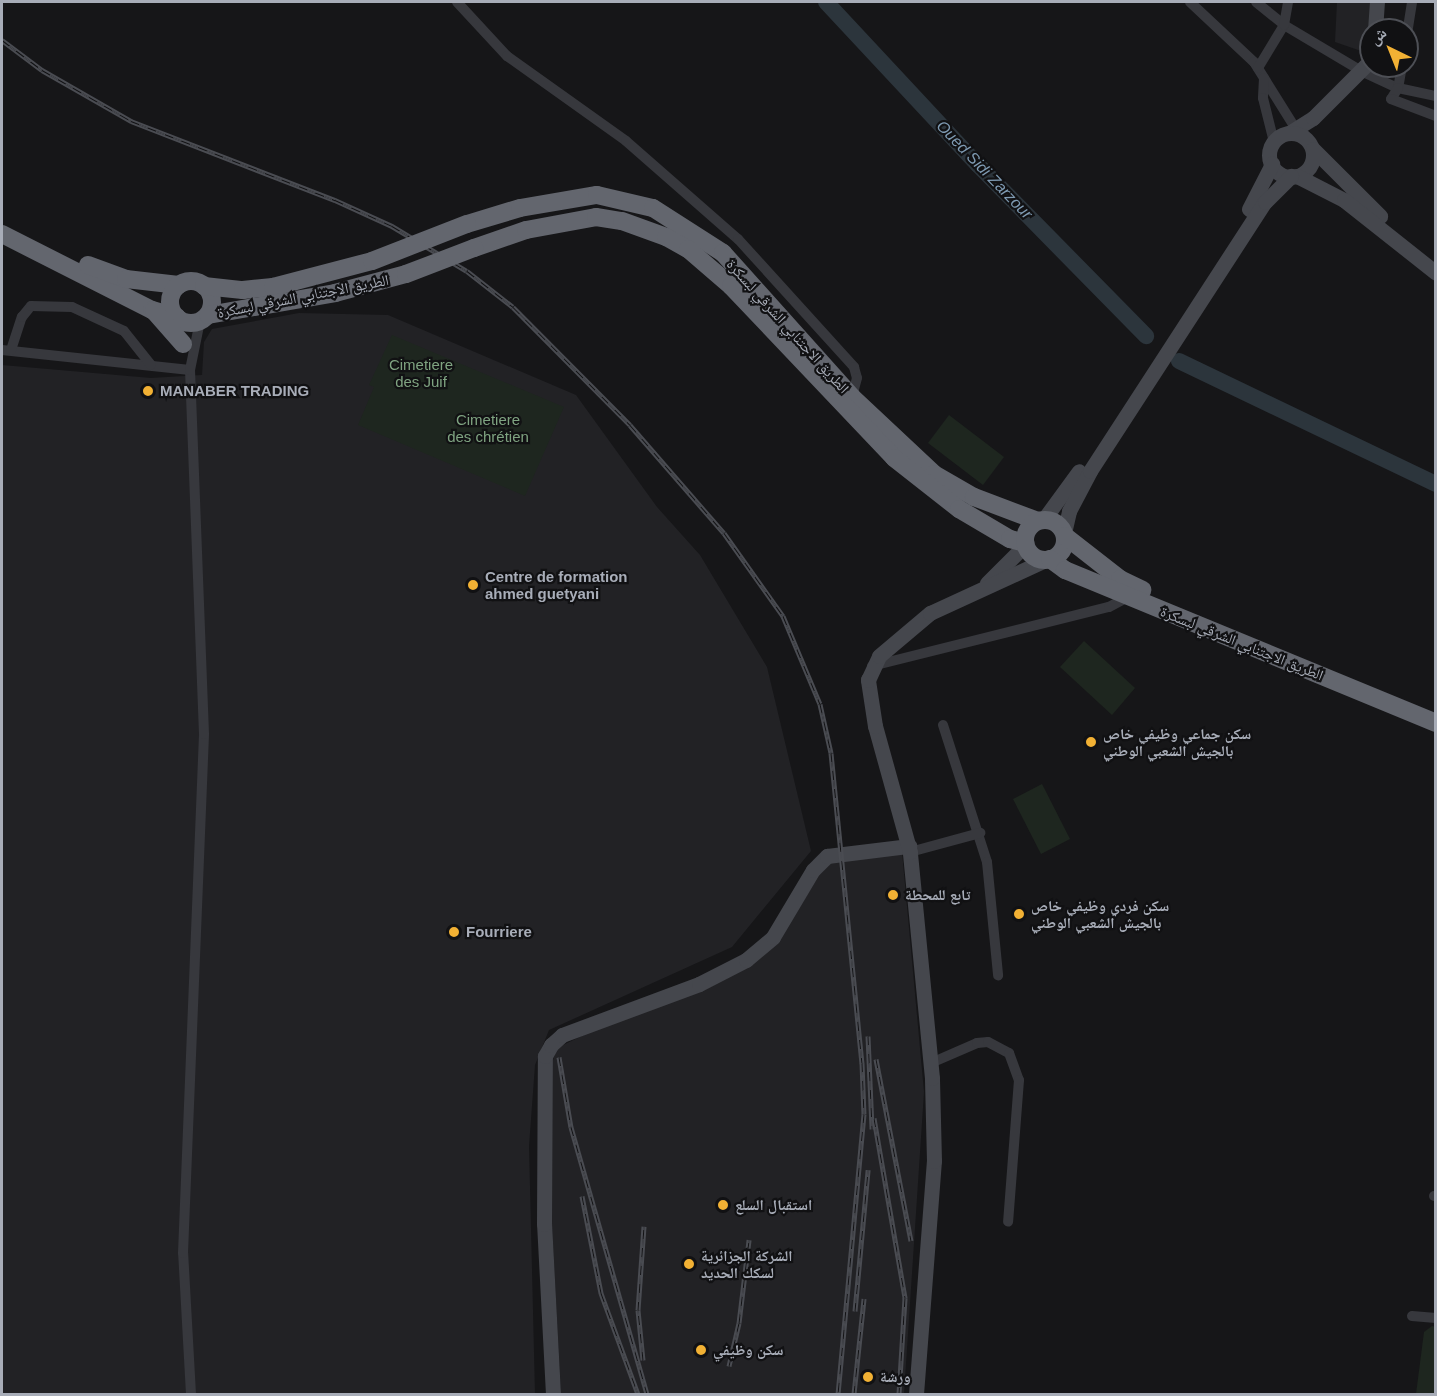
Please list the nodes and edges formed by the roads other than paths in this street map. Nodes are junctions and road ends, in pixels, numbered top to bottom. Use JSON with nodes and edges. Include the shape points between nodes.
{"nodes":[{"id":1,"x":457,"y":2,"type":"edge"},
{"id":2,"x":1190,"y":2,"type":"edge"},
{"id":3,"x":1256,"y":2,"type":"edge"},
{"id":4,"x":1288,"y":2,"type":"edge"},
{"id":5,"x":1377,"y":2,"type":"edge"},
{"id":6,"x":1412,"y":2,"type":"edge"},
{"id":7,"x":1376,"y":18,"type":"edge"},
{"id":8,"x":1410,"y":18,"type":"edge"},
{"id":9,"x":1284,"y":25,"type":"junction"},
{"id":10,"x":1359,"y":62,"type":"edge"},
{"id":11,"x":1261,"y":73,"type":"junction"},
{"id":12,"x":1359,"y":74,"type":"edge"},
{"id":13,"x":1384,"y":78,"type":"edge"},
{"id":14,"x":1400,"y":78,"type":"edge"},
{"id":15,"x":1398,"y":88,"type":"junction"},
{"id":16,"x":1436,"y":96,"type":"edge"},
{"id":17,"x":1436,"y":116,"type":"edge"},
{"id":18,"x":1301,"y":137,"type":"junction"},
{"id":19,"x":1274,"y":142,"type":"junction"},
{"id":20,"x":1272,"y":164,"type":"junction"},
{"id":21,"x":1294,"y":176,"type":"junction"},
{"id":22,"x":2,"y":220,"type":"edge"},
{"id":23,"x":2,"y":234,"type":"edge"},
{"id":24,"x":1436,"y":261,"type":"edge"},
{"id":25,"x":1436,"y":273,"type":"edge"},
{"id":26,"x":179,"y":285,"type":"junction"},
{"id":27,"x":204,"y":286,"type":"junction"},
{"id":28,"x":152,"y":310,"type":"junction"},
{"id":29,"x":178,"y":318,"type":"junction"},
{"id":30,"x":204,"y":318,"type":"junction"},
{"id":31,"x":6,"y":350,"type":"edge"},
{"id":32,"x":188,"y":358,"type":"junction"},
{"id":33,"x":151,"y":365,"type":"junction"},
{"id":34,"x":852,"y":397,"type":"junction"},
{"id":35,"x":1041,"y":520,"type":"junction"},
{"id":36,"x":1064,"y":534,"type":"junction"},
{"id":37,"x":1025,"y":544,"type":"junction"},
{"id":38,"x":1048,"y":560,"type":"junction"},
{"id":39,"x":985,"y":585,"type":"junction"},
{"id":40,"x":1130,"y":596,"type":"junction"},
{"id":41,"x":907,"y":631,"type":"junction"},
{"id":42,"x":915,"y":656,"type":"junction"},
{"id":43,"x":872,"y":666,"type":"junction"},
{"id":44,"x":1436,"y":711,"type":"edge"},
{"id":45,"x":1436,"y":723,"type":"edge"},
{"id":46,"x":943,"y":725,"type":"dead end"},
{"id":47,"x":980,"y":833,"type":"junction"},
{"id":48,"x":909,"y":849,"type":"junction"},
{"id":49,"x":998,"y":975,"type":"dead end"},
{"id":50,"x":931,"y":1063,"type":"junction"},
{"id":51,"x":1008,"y":1222,"type":"dead end"},
{"id":52,"x":1412,"y":1316,"type":"dead end"},
{"id":53,"x":1436,"y":1318,"type":"edge"},
{"id":54,"x":191,"y":1395,"type":"edge"},
{"id":55,"x":554,"y":1395,"type":"edge"},
{"id":56,"x":916,"y":1395,"type":"edge"}],
"edges":[{"from":1,"to":34,"type":"street","via":[[507,56],[626,141],[738,239],[854,367],[857,378]]},
{"from":2,"to":11,"type":"street"},
{"from":3,"to":9,"type":"street"},
{"from":4,"to":9,"type":"street"},
{"from":5,"to":7,"type":"main road"},
{"from":6,"to":8,"type":"street"},
{"from":9,"to":10,"type":"street"},
{"from":9,"to":11,"type":"street"},
{"from":11,"to":18,"type":"street"},
{"from":11,"to":19,"type":"street"},
{"from":12,"to":18,"type":"main road","via":[[1313,118]]},
{"from":13,"to":15,"type":"street"},
{"from":14,"to":15,"type":"street"},
{"from":15,"to":16,"type":"street"},
{"from":15,"to":17,"type":"street","via":[[1392,100]]},
{"from":18,"to":19,"type":"main road"},
{"from":18,"to":21,"type":"main road","via":[[1310,165]]},
{"from":18,"to":24,"type":"main road","via":[[1363,201]]},
{"from":19,"to":20,"type":"main road"},
{"from":20,"to":21,"type":"main road","via":[[1278,172]]},
{"from":20,"to":35,"type":"main road","via":[[1252,204]]},
{"from":21,"to":25,"type":"main road","via":[[1344,200]]},
{"from":21,"to":36,"type":"main road","via":[[1265,202],[1090,471],[1069,511]]},
{"from":22,"to":26,"type":"highway","via":[[104,273]]},
{"from":23,"to":28,"type":"highway"},
{"from":26,"to":27,"type":"highway","via":[[196,282]]},
{"from":26,"to":29,"type":"highway","via":[[171,297]]},
{"from":27,"to":30,"type":"highway","via":[[212,300]]},
{"from":27,"to":34,"type":"highway","name":"الطريق الاجتنابي الشرقي لبسكرة","bridge":true,"via":[[243,290],[273,287],[372,261],[520,208],[597,195],[653,208],[699,235],[745,274]]},
{"from":28,"to":29,"type":"highway"},
{"from":28,"to":32,"type":"highway"},
{"from":29,"to":30,"type":"highway"},
{"from":29,"to":32,"type":"street"},
{"from":30,"to":32,"type":"street"},
{"from":30,"to":37,"type":"highway","name":"الطريق الاجتنابي الشرقي لبسكرة","bridge":true,"via":[[406,274],[526,230],[596,217],[622,221],[688,249],[731,286],[894,458],[959,509]]},
{"from":31,"to":33,"type":"street"},
{"from":31,"to":33,"type":"street","via":[[31,306],[72,307],[124,331]]},
{"from":32,"to":33,"type":"street"},
{"from":32,"to":54,"type":"street","via":[[204,734],[183,1253]]},
{"from":34,"to":35,"type":"highway","name":"الطريق الاجتنابي الشرقي لبسكرة","via":[[934,474],[974,497]]},
{"from":35,"to":36,"type":"highway","via":[[1056,523]]},
{"from":35,"to":37,"type":"highway","via":[[1029,527]]},
{"from":36,"to":38,"type":"highway","via":[[1060,553]]},
{"from":36,"to":44,"type":"highway","name":"الطريق الاجتنابي الشرقي لبسكرة","via":[[1133,585]]},
{"from":37,"to":38,"type":"highway","via":[[1031,554]]},
{"from":37,"to":39,"type":"main road"},
{"from":38,"to":39,"type":"main road"},
{"from":38,"to":40,"type":"highway","name":"الطريق الاجتنابي الشرقي لبسكرة"},
{"from":39,"to":41,"type":"main road","via":[[952,599]]},
{"from":40,"to":42,"type":"street","via":[[1109,607]]},
{"from":40,"to":45,"type":"highway","name":"الطريق الاجتنابي الشرقي لبسكرة"},
{"from":41,"to":42,"type":"street","via":[[904,645]]},
{"from":41,"to":43,"type":"main road"},
{"from":42,"to":43,"type":"street"},
{"from":43,"to":48,"type":"main road","via":[[867,688],[874,726]]},
{"from":46,"to":47,"type":"street"},
{"from":47,"to":48,"type":"street"},
{"from":47,"to":49,"type":"street","via":[[991,889]]},
{"from":48,"to":50,"type":"main road"},
{"from":48,"to":55,"type":"main road","via":[[827,856],[813,870],[773,937],[746,960],[699,984],[562,1035],[550,1045],[545,1056],[544,1224]]},
{"from":50,"to":51,"type":"street","via":[[976,1043],[988,1042],[1009,1053],[1018,1080]]},
{"from":50,"to":56,"type":"main road","via":[[934,1161]]},
{"from":52,"to":53,"type":"street"}]}
